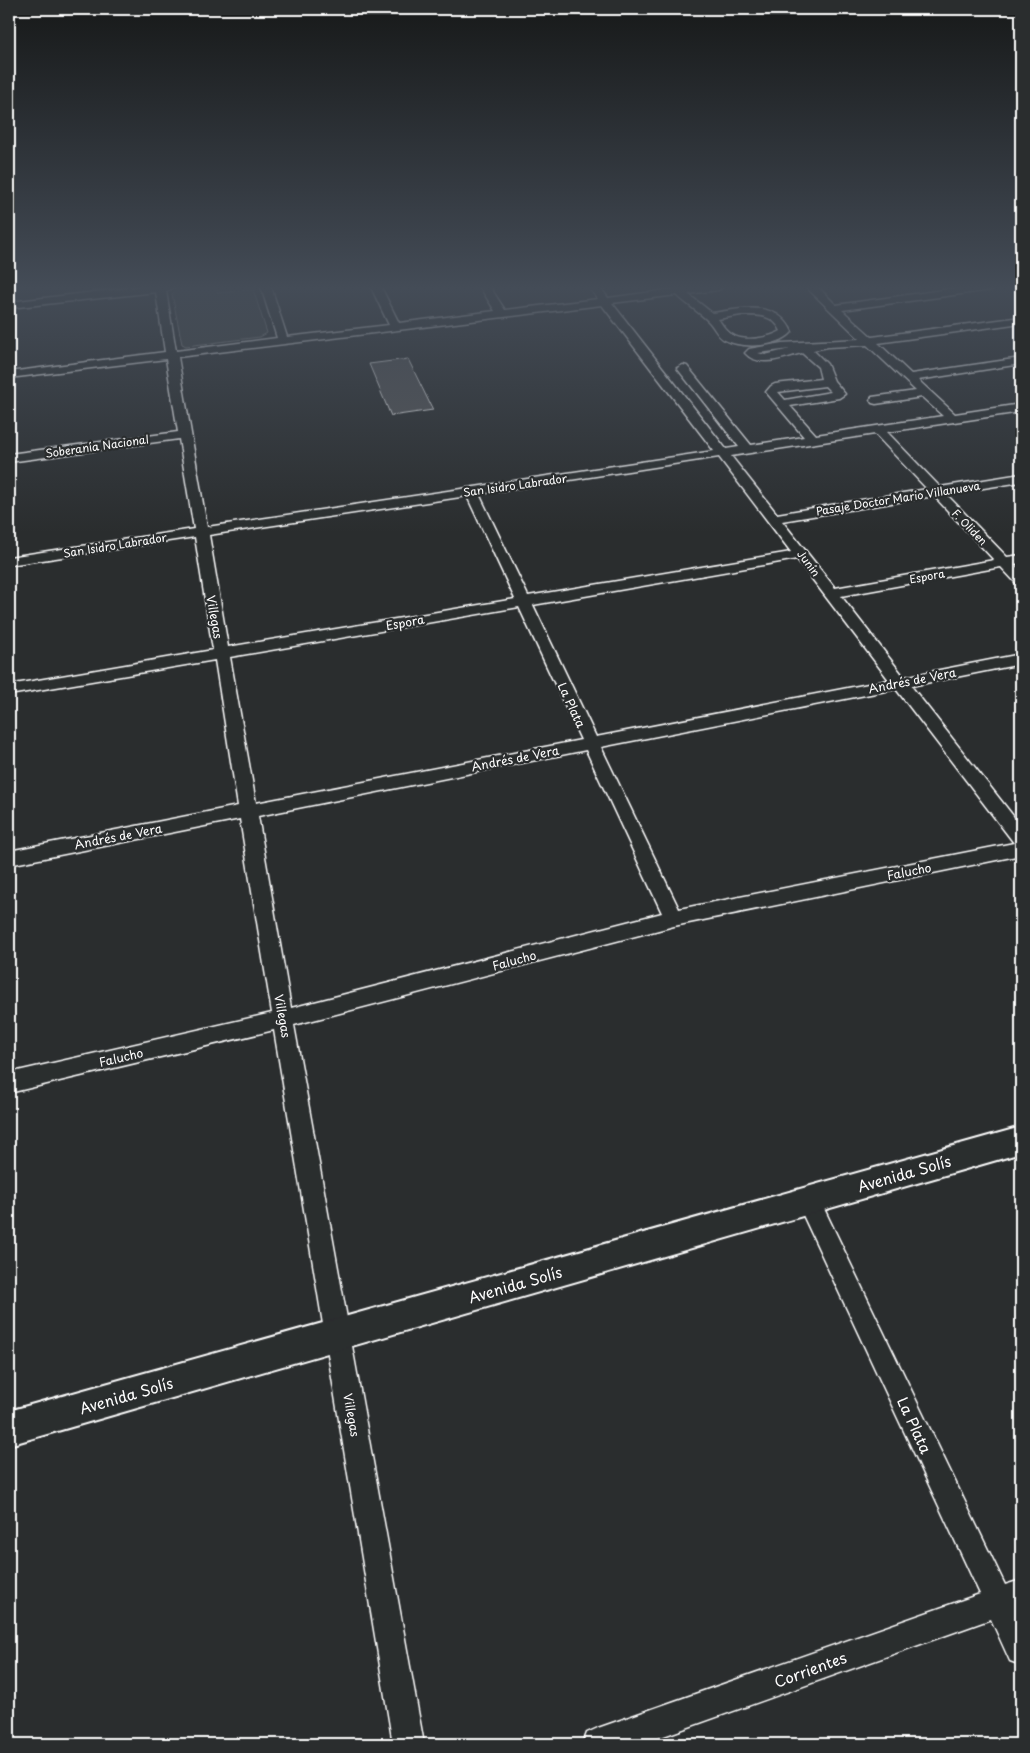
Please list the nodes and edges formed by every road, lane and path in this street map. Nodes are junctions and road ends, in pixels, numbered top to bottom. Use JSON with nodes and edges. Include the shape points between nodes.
{"nodes":[{"id":1,"x":53,"y":369,"type":"edge"},
{"id":2,"x":173,"y":369,"type":"edge"},
{"id":3,"x":658,"y":369,"type":"edge"},
{"id":4,"x":684,"y":369,"type":"edge"},
{"id":5,"x":824,"y":369,"type":"edge"},
{"id":6,"x":899,"y":369,"type":"edge"},
{"id":7,"x":970,"y":369,"type":"edge"},
{"id":8,"x":9,"y":374,"type":"edge"},
{"id":9,"x":909,"y":378,"type":"junction"},
{"id":10,"x":828,"y":382,"type":"junction"},
{"id":11,"x":925,"y":393,"type":"junction"},
{"id":12,"x":876,"y":400,"type":"dead end"},
{"id":13,"x":782,"y":404,"type":"junction"},
{"id":14,"x":1021,"y":408,"type":"edge"},
{"id":15,"x":953,"y":419,"type":"junction"},
{"id":16,"x":878,"y":430,"type":"junction"},
{"id":17,"x":185,"y":434,"type":"junction"},
{"id":18,"x":813,"y":440,"type":"junction"},
{"id":19,"x":748,"y":450,"type":"junction"},
{"id":20,"x":725,"y":454,"type":"junction"},
{"id":21,"x":9,"y":458,"type":"edge"},
{"id":22,"x":1021,"y":478,"type":"edge"},
{"id":23,"x":471,"y":491,"type":"junction"},
{"id":24,"x":937,"y":492,"type":"junction"},
{"id":25,"x":774,"y":518,"type":"junction"},
{"id":26,"x":201,"y":532,"type":"junction"},
{"id":27,"x":802,"y":554,"type":"junction"},
{"id":28,"x":1021,"y":559,"type":"edge"},
{"id":29,"x":9,"y":561,"type":"edge"},
{"id":30,"x":1004,"y":562,"type":"junction"},
{"id":31,"x":1021,"y":580,"type":"edge"},
{"id":32,"x":832,"y":593,"type":"junction"},
{"id":33,"x":524,"y":602,"type":"junction"},
{"id":34,"x":221,"y":653,"type":"junction"},
{"id":35,"x":1021,"y":659,"type":"edge"},
{"id":36,"x":900,"y":683,"type":"junction"},
{"id":37,"x":9,"y":690,"type":"edge"},
{"id":38,"x":591,"y":744,"type":"junction"},
{"id":39,"x":248,"y":811,"type":"junction"},
{"id":40,"x":1021,"y":840,"type":"edge"},
{"id":41,"x":1021,"y":848,"type":"edge"},
{"id":42,"x":9,"y":858,"type":"edge"},
{"id":43,"x":674,"y":918,"type":"junction"},
{"id":44,"x":283,"y":1019,"type":"junction"},
{"id":45,"x":9,"y":1082,"type":"edge"},
{"id":46,"x":1021,"y":1140,"type":"edge"},
{"id":47,"x":808,"y":1200,"type":"junction"},
{"id":48,"x":338,"y":1334,"type":"junction"},
{"id":49,"x":9,"y":1428,"type":"edge"},
{"id":50,"x":1010,"y":1598,"type":"edge"},
{"id":51,"x":1021,"y":1650,"type":"edge"},
{"id":52,"x":409,"y":1744,"type":"edge"},
{"id":53,"x":598,"y":1744,"type":"edge"}],
"edges":[{"from":1,"to":8,"type":"street"},
{"from":2,"to":17,"type":"street","name":"Villegas"},
{"from":3,"to":20,"type":"street","name":"Junín"},
{"from":4,"to":19,"type":"street"},
{"from":5,"to":10,"type":"street"},
{"from":6,"to":9,"type":"street"},
{"from":7,"to":9,"type":"street"},
{"from":9,"to":11,"type":"street"},
{"from":10,"to":13,"type":"street","via":[[775,388],[772,392]]},
{"from":10,"to":13,"type":"street","via":[[839,394]]},
{"from":11,"to":12,"type":"street"},
{"from":11,"to":15,"type":"street"},
{"from":13,"to":18,"type":"street"},
{"from":14,"to":15,"type":"street","name":"San Isidro Labrador"},
{"from":15,"to":16,"type":"street","name":"San Isidro Labrador"},
{"from":16,"to":18,"type":"street","name":"San Isidro Labrador"},
{"from":16,"to":24,"type":"street","name":"F. Oliden"},
{"from":17,"to":21,"type":"street","name":"Soberanía Nacional"},
{"from":17,"to":26,"type":"street","name":"Villegas"},
{"from":18,"to":19,"type":"street","name":"San Isidro Labrador"},
{"from":19,"to":20,"type":"street","name":"San Isidro Labrador"},
{"from":20,"to":23,"type":"street","name":"San Isidro Labrador"},
{"from":20,"to":25,"type":"street","name":"Junín"},
{"from":22,"to":24,"type":"street","name":"Pasaje Doctor Mario Villanueva"},
{"from":23,"to":26,"type":"street","name":"San Isidro Labrador"},
{"from":23,"to":33,"type":"street","name":"La Plata"},
{"from":24,"to":25,"type":"street","name":"Pasaje Doctor Mario Villanueva"},
{"from":24,"to":30,"type":"street","name":"F. Oliden"},
{"from":25,"to":27,"type":"street","name":"Junín"},
{"from":26,"to":29,"type":"street","name":"San Isidro Labrador"},
{"from":26,"to":34,"type":"street","name":"Villegas"},
{"from":27,"to":32,"type":"street","name":"Junín"},
{"from":27,"to":33,"type":"street","name":"Espora"},
{"from":28,"to":30,"type":"street","name":"Espora"},
{"from":30,"to":31,"type":"street","name":"F. Oliden"},
{"from":30,"to":32,"type":"street","name":"Espora"},
{"from":32,"to":36,"type":"street","name":"Junín"},
{"from":33,"to":34,"type":"street","name":"Espora"},
{"from":33,"to":38,"type":"street","name":"La Plata"},
{"from":34,"to":37,"type":"street","name":"Espora"},
{"from":34,"to":39,"type":"street","name":"Villegas"},
{"from":35,"to":36,"type":"street","name":"Andrés de Vera"},
{"from":36,"to":38,"type":"street","name":"Andrés de Vera"},
{"from":36,"to":40,"type":"street","name":"Junín"},
{"from":38,"to":39,"type":"street","name":"Andrés de Vera"},
{"from":38,"to":43,"type":"street","name":"La Plata"},
{"from":39,"to":42,"type":"street","name":"Andrés de Vera"},
{"from":39,"to":44,"type":"street","name":"Villegas"},
{"from":41,"to":43,"type":"street","name":"Falucho"},
{"from":43,"to":44,"type":"street","name":"Falucho"},
{"from":44,"to":45,"type":"street","name":"Falucho"},
{"from":44,"to":48,"type":"street","name":"Villegas"},
{"from":46,"to":47,"type":"street","name":"Avenida Solís"},
{"from":47,"to":48,"type":"street","name":"Avenida Solís"},
{"from":47,"to":50,"type":"street","name":"La Plata"},
{"from":48,"to":49,"type":"street","name":"Avenida Solís"},
{"from":48,"to":52,"type":"street","name":"Villegas"},
{"from":50,"to":51,"type":"street","name":"La Plata"},
{"from":50,"to":53,"type":"street","name":"Corrientes"}]}
